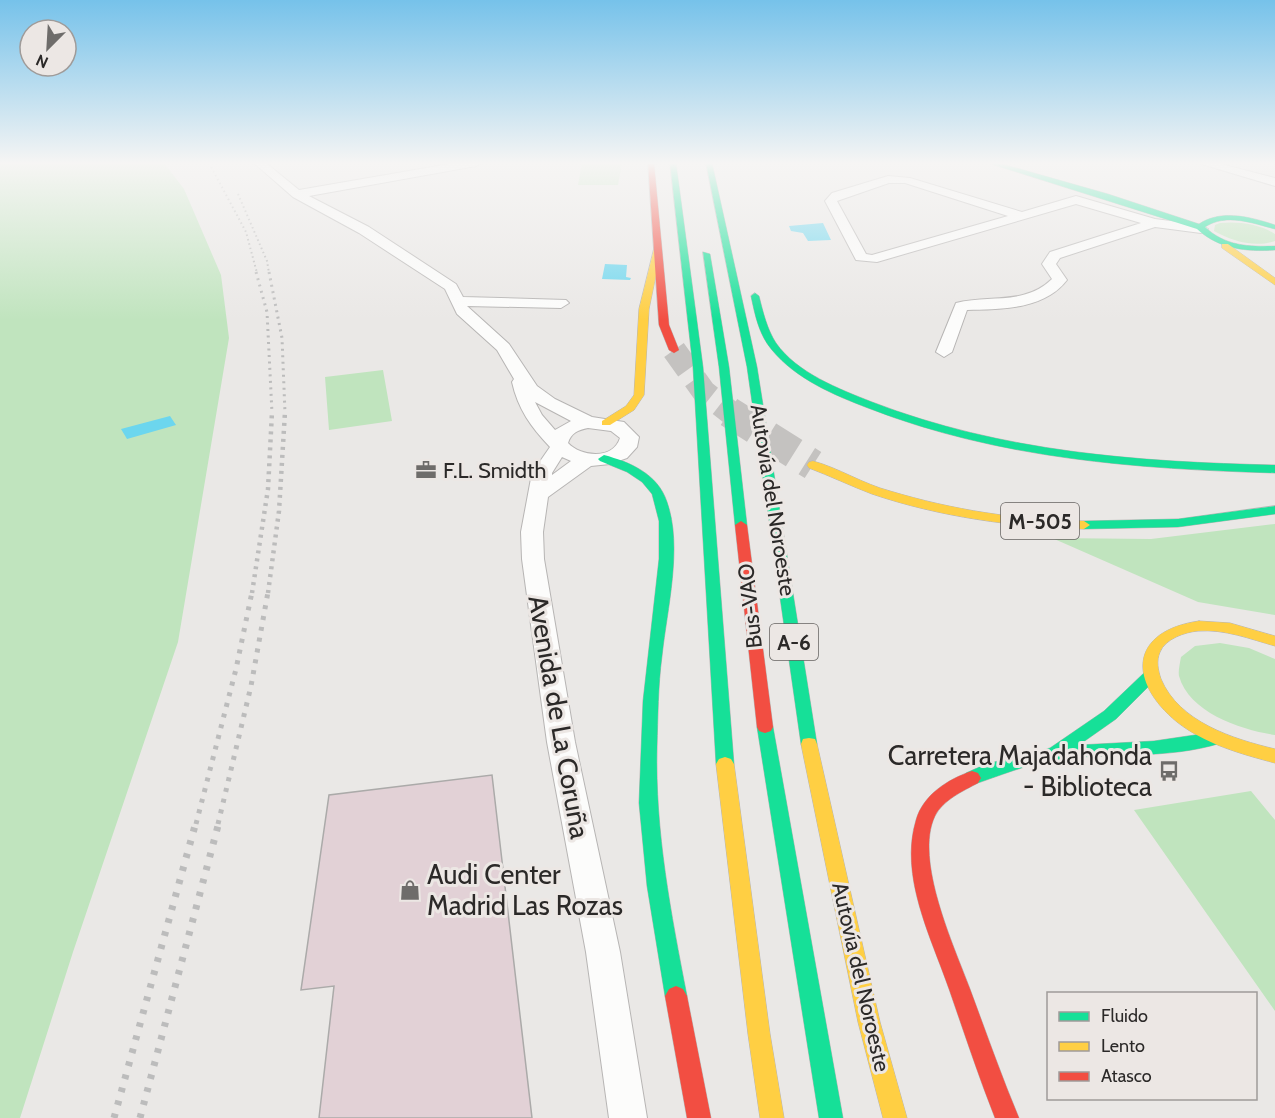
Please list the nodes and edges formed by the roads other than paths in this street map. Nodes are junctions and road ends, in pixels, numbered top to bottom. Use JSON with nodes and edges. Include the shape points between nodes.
{"nodes":[{"id":1,"x":336,"y":215,"type":"edge"},
{"id":2,"x":655,"y":215,"type":"edge"},
{"id":3,"x":679,"y":215,"type":"edge"},
{"id":4,"x":720,"y":215,"type":"edge"},
{"id":5,"x":839,"y":215,"type":"edge"},
{"id":6,"x":1019,"y":215,"type":"edge"},
{"id":7,"x":1125,"y":215,"type":"edge"},
{"id":8,"x":1157,"y":215,"type":"edge"},
{"id":9,"x":1200,"y":215,"type":"edge"},
{"id":10,"x":1271,"y":215,"type":"edge"},
{"id":11,"x":1214,"y":219,"type":"junction"},
{"id":12,"x":1254,"y":221,"type":"junction"},
{"id":13,"x":1154,"y":224,"type":"junction"},
{"id":14,"x":1275,"y":227,"type":"edge"},
{"id":15,"x":1204,"y":231,"type":"junction"},
{"id":16,"x":704,"y":239,"type":"dead end"},
{"id":17,"x":1271,"y":248,"type":"edge"},
{"id":18,"x":657,"y":251,"type":"junction"},
{"id":19,"x":750,"y":277,"type":"dead end"},
{"id":20,"x":1274,"y":281,"type":"edge"},
{"id":21,"x":458,"y":301,"type":"junction"},
{"id":22,"x":561,"y":303,"type":"dead end"},
{"id":23,"x":674,"y":350,"type":"tunnel mouth"},
{"id":24,"x":944,"y":352,"type":"dead end"},
{"id":25,"x":521,"y":378,"type":"junction"},
{"id":26,"x":597,"y":422,"type":"junction"},
{"id":27,"x":559,"y":446,"type":"junction"},
{"id":28,"x":595,"y":460,"type":"junction"},
{"id":29,"x":813,"y":465,"type":"tunnel mouth"},
{"id":30,"x":1275,"y":469,"type":"edge"},
{"id":31,"x":540,"y":493,"type":"junction"},
{"id":32,"x":1275,"y":510,"type":"edge"},
{"id":33,"x":1275,"y":641,"type":"edge"},
{"id":34,"x":1151,"y":675,"type":"junction"},
{"id":35,"x":1215,"y":738,"type":"junction"},
{"id":36,"x":1055,"y":753,"type":"junction"},
{"id":37,"x":1260,"y":754,"type":"junction"},
{"id":38,"x":1275,"y":756,"type":"edge"},
{"id":39,"x":1275,"y":765,"type":"edge"},
{"id":40,"x":628,"y":1118,"type":"edge"},
{"id":41,"x":699,"y":1118,"type":"edge"},
{"id":42,"x":772,"y":1118,"type":"edge"},
{"id":43,"x":831,"y":1118,"type":"edge"},
{"id":44,"x":895,"y":1118,"type":"edge"},
{"id":45,"x":1007,"y":1118,"type":"edge"}],
"edges":[{"from":1,"to":21,"type":"street","via":[[451,287]]},
{"from":2,"to":18,"type":"main road"},
{"from":3,"to":42,"type":"main road","via":[[698,368],[726,771]]},
{"from":4,"to":44,"type":"main road","name":"Autovía del Noroeste","number":"A-6","via":[[754,379],[813,770],[869,1022]]},
{"from":5,"to":6,"type":"street","via":[[861,257],[872,259]]},
{"from":7,"to":13,"type":"street"},
{"from":8,"to":15,"type":"main road"},
{"from":9,"to":11,"type":"main road"},
{"from":10,"to":12,"type":"main road"},
{"from":11,"to":12,"type":"main road"},
{"from":11,"to":15,"type":"main road","via":[[1207,221]]},
{"from":12,"to":14,"type":"main road"},
{"from":13,"to":15,"type":"street"},
{"from":13,"to":24,"type":"street","via":[[1055,255],[1049,264],[1060,280],[1051,291],[1021,302],[961,306]]},
{"from":15,"to":17,"type":"main road","via":[[1231,244]]},
{"from":15,"to":20,"type":"main road"},
{"from":16,"to":43,"type":"main road","name":"Bus-VAO","via":[[724,367],[768,749]]},
{"from":17,"to":20,"type":"main road","via":[[1261,261]]},
{"from":18,"to":23,"type":"main road","via":[[664,325]]},
{"from":18,"to":26,"type":"main road","via":[[642,328],[637,400],[629,408]]},
{"from":19,"to":30,"type":"main road","via":[[762,320],[776,350],[825,385],[915,423],[1002,444],[1112,461]]},
{"from":21,"to":22,"type":"street"},
{"from":21,"to":25,"type":"street","via":[[471,321],[503,347]]},
{"from":25,"to":26,"type":"street","via":[[538,397]]},
{"from":25,"to":27,"type":"street","via":[[533,418]]},
{"from":26,"to":27,"type":"street","name":"Avenida de La Coruña","via":[[565,430]]},
{"from":26,"to":28,"type":"street","via":[[625,431],[630,444],[625,451]]},
{"from":27,"to":28,"type":"street","via":[[569,455]]},
{"from":27,"to":31,"type":"street","name":"Avenida de La Coruña","via":[[542,473]]},
{"from":28,"to":31,"type":"street"},
{"from":28,"to":41,"type":"main road","via":[[622,465],[648,479],[662,505],[666,549],[654,661],[648,778],[654,875]]},
{"from":29,"to":32,"type":"main road","number":"M-505","via":[[885,494],[978,515],[1062,523],[1146,524]]},
{"from":31,"to":40,"type":"street","name":"Avenida de La Coruña","via":[[531,532],[536,590],[561,742],[603,952]]},
{"from":33,"to":34,"type":"main road","via":[[1211,625],[1182,628],[1161,637],[1150,653]]},
{"from":34,"to":35,"type":"main road","via":[[1161,694],[1180,713]]},
{"from":34,"to":36,"type":"main road","via":[[1110,715]]},
{"from":35,"to":36,"type":"main road","via":[[1154,748]]},
{"from":35,"to":37,"type":"main road"},
{"from":36,"to":45,"type":"main road","via":[[992,769],[945,791],[924,820],[920,856],[928,897]]},
{"from":37,"to":38,"type":"main road"},
{"from":37,"to":39,"type":"main road"}]}
